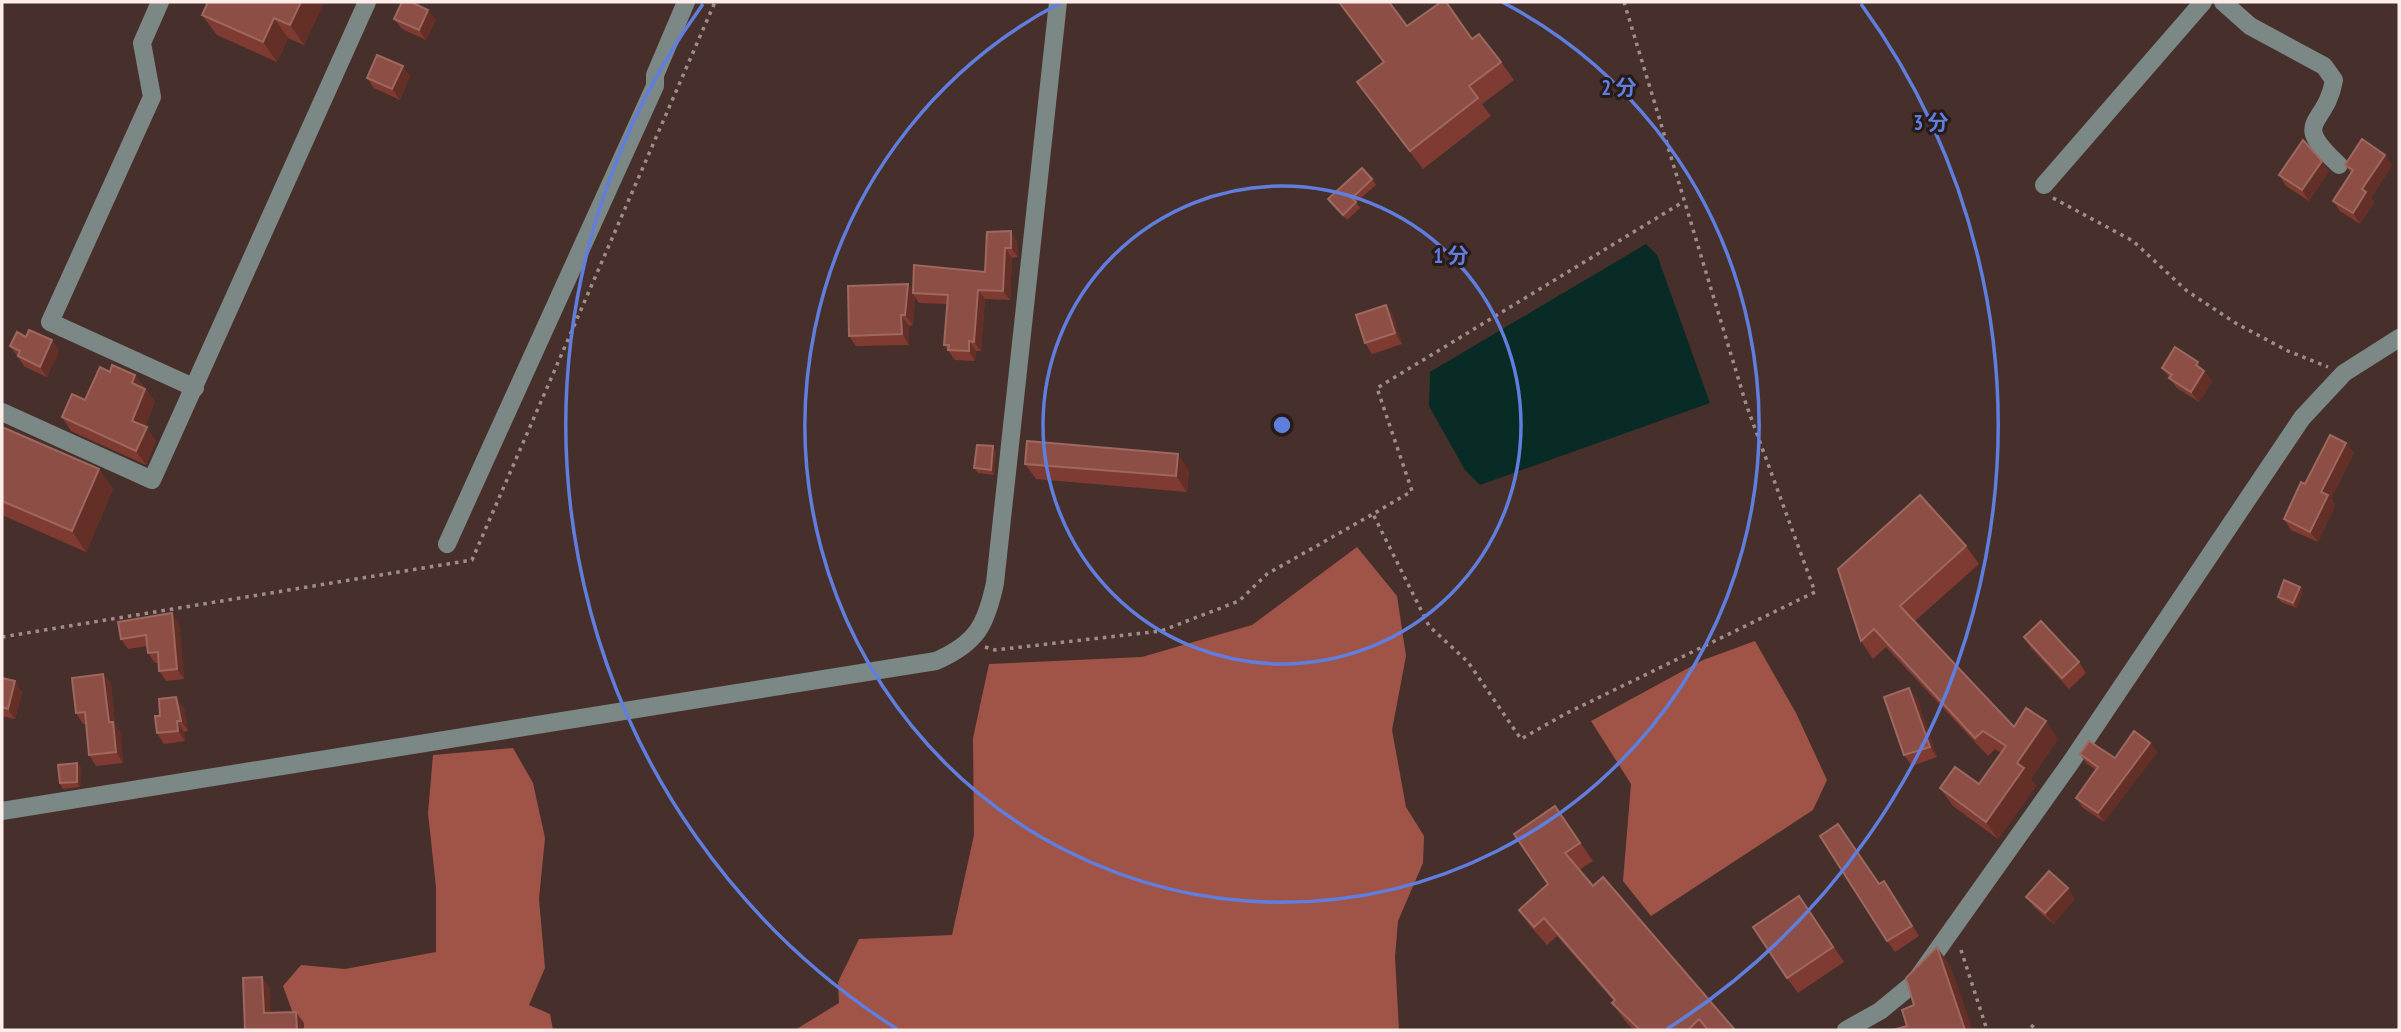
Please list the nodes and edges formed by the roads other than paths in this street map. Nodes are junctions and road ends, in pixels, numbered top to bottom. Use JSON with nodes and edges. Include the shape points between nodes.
{"nodes":[{"id":1,"x":160,"y":2,"type":"edge"},
{"id":2,"x":367,"y":2,"type":"edge"},
{"id":3,"x":686,"y":2,"type":"edge"},
{"id":4,"x":1058,"y":2,"type":"edge"},
{"id":5,"x":2203,"y":2,"type":"edge"},
{"id":6,"x":2223,"y":2,"type":"edge"},
{"id":7,"x":2339,"y":165,"type":"dead end"},
{"id":8,"x":2044,"y":186,"type":"road end"},
{"id":9,"x":2399,"y":338,"type":"edge"},
{"id":10,"x":195,"y":388,"type":"junction"},
{"id":11,"x":2,"y":412,"type":"edge"},
{"id":12,"x":447,"y":544,"type":"dead end"},
{"id":13,"x":2,"y":811,"type":"edge"},
{"id":14,"x":1846,"y":1030,"type":"edge"}],
"edges":[{"from":1,"to":10,"type":"street","via":[[142,43],[152,97],[50,322]]},
{"from":2,"to":10,"type":"street"},
{"from":3,"to":12,"type":"street","via":[[655,75],[655,86]]},
{"from":4,"to":13,"type":"street","via":[[995,583],[982,627],[956,653],[936,661]]},
{"from":5,"to":8,"type":"street"},
{"from":6,"to":7,"type":"street","via":[[2250,26],[2324,66],[2334,80],[2332,93],[2312,126],[2320,147]]},
{"from":9,"to":14,"type":"street","via":[[2344,373],[2302,418],[2071,762],[1914,984]]},
{"from":10,"to":11,"type":"street","via":[[152,480]]}]}
